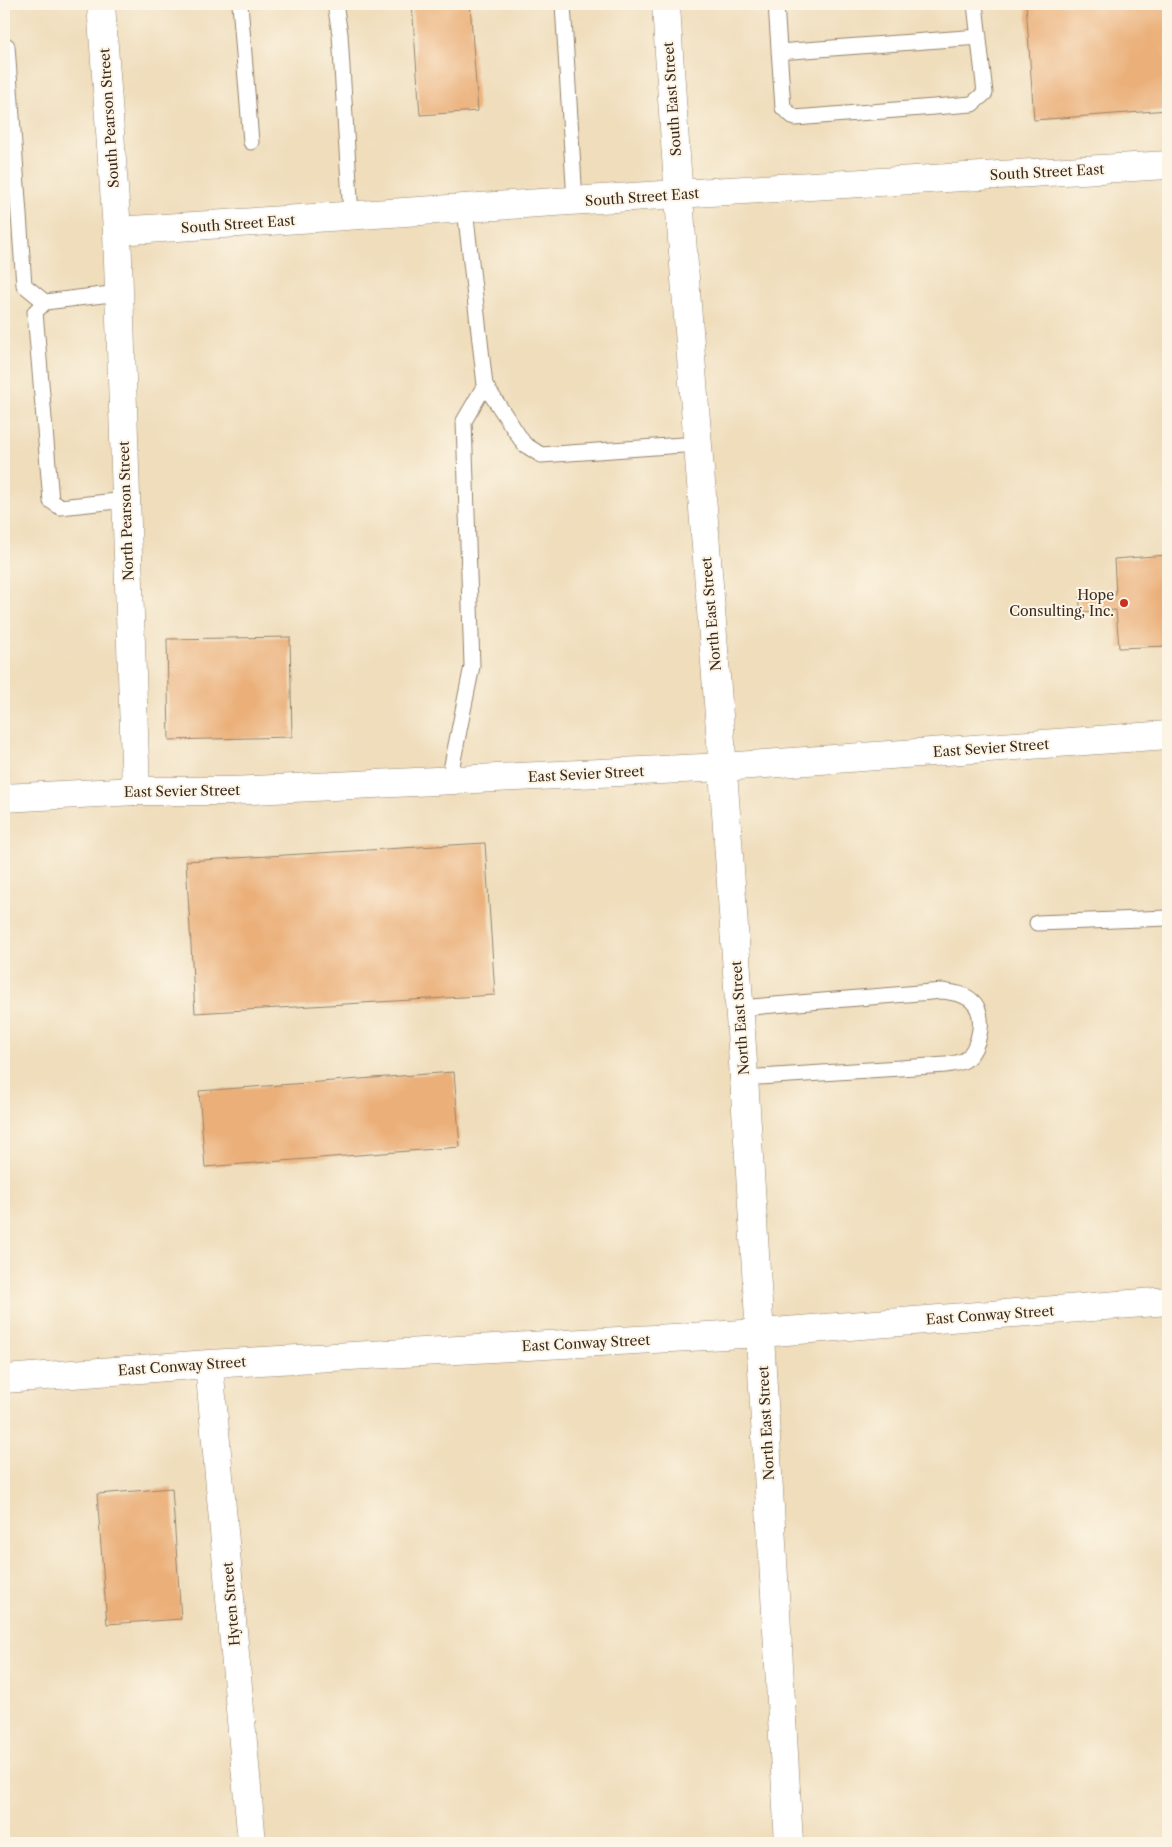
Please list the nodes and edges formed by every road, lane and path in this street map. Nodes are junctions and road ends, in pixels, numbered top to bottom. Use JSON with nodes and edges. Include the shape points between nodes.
{"nodes":[{"id":1,"x":100,"y":4,"type":"edge"},
{"id":2,"x":240,"y":4,"type":"edge"},
{"id":3,"x":334,"y":4,"type":"edge"},
{"id":4,"x":564,"y":4,"type":"edge"},
{"id":5,"x":666,"y":4,"type":"edge"},
{"id":6,"x":776,"y":4,"type":"edge"},
{"id":7,"x":975,"y":4,"type":"edge"},
{"id":8,"x":979,"y":37,"type":"junction"},
{"id":9,"x":7,"y":46,"type":"dead end"},
{"id":10,"x":779,"y":52,"type":"junction"},
{"id":11,"x":251,"y":142,"type":"dead end"},
{"id":12,"x":1168,"y":165,"type":"edge"},
{"id":13,"x":677,"y":194,"type":"junction"},
{"id":14,"x":575,"y":201,"type":"junction"},
{"id":15,"x":465,"y":208,"type":"junction"},
{"id":16,"x":351,"y":216,"type":"junction"},
{"id":17,"x":117,"y":232,"type":"junction"},
{"id":18,"x":119,"y":292,"type":"junction"},
{"id":19,"x":45,"y":302,"type":"junction"},
{"id":20,"x":485,"y":385,"type":"junction"},
{"id":21,"x":697,"y":444,"type":"junction"},
{"id":22,"x":126,"y":500,"type":"junction"},
{"id":23,"x":1168,"y":735,"type":"edge"},
{"id":24,"x":723,"y":767,"type":"junction"},
{"id":25,"x":449,"y":780,"type":"junction"},
{"id":26,"x":136,"y":791,"type":"junction"},
{"id":27,"x":4,"y":798,"type":"edge"},
{"id":28,"x":1168,"y":918,"type":"edge"},
{"id":29,"x":1037,"y":923,"type":"dead end"},
{"id":30,"x":739,"y":1008,"type":"junction"},
{"id":31,"x":744,"y":1078,"type":"junction"},
{"id":32,"x":1168,"y":1302,"type":"edge"},
{"id":33,"x":761,"y":1333,"type":"junction"},
{"id":34,"x":209,"y":1364,"type":"junction"},
{"id":35,"x":4,"y":1379,"type":"edge"},
{"id":36,"x":252,"y":1843,"type":"edge"},
{"id":37,"x":789,"y":1843,"type":"edge"}],
"edges":[{"from":1,"to":17,"type":"street","name":"South Pearson Street"},
{"from":2,"to":11,"type":"lane"},
{"from":3,"to":16,"type":"lane","via":[[340,34]]},
{"from":4,"to":14,"type":"lane"},
{"from":5,"to":13,"type":"street","name":"South East Street"},
{"from":6,"to":10,"type":"lane"},
{"from":7,"to":8,"type":"lane"},
{"from":8,"to":10,"type":"lane"},
{"from":8,"to":10,"type":"lane","via":[[985,93],[972,104],[795,118],[783,108]]},
{"from":9,"to":19,"type":"lane","via":[[24,285]]},
{"from":12,"to":13,"type":"street","name":"South Street East"},
{"from":13,"to":14,"type":"street","name":"South Street East"},
{"from":13,"to":21,"type":"street","name":"North East Street"},
{"from":14,"to":15,"type":"street","name":"South Street East"},
{"from":15,"to":16,"type":"street","name":"South Street East"},
{"from":15,"to":20,"type":"lane"},
{"from":16,"to":17,"type":"street","name":"South Street East"},
{"from":17,"to":18,"type":"street","name":"North Pearson Street"},
{"from":18,"to":19,"type":"lane"},
{"from":18,"to":22,"type":"street","name":"North Pearson Street"},
{"from":19,"to":22,"type":"lane","via":[[34,312],[51,501],[60,507]]},
{"from":20,"to":21,"type":"lane","via":[[524,444],[542,455]]},
{"from":20,"to":25,"type":"lane","via":[[464,421],[472,666]]},
{"from":21,"to":24,"type":"street","name":"North East Street"},
{"from":22,"to":26,"type":"street","name":"North Pearson Street"},
{"from":23,"to":24,"type":"street","name":"East Sevier Street"},
{"from":24,"to":25,"type":"street","name":"East Sevier Street"},
{"from":24,"to":30,"type":"street","name":"North East Street"},
{"from":25,"to":26,"type":"street","name":"East Sevier Street"},
{"from":26,"to":27,"type":"street","name":"East Sevier Street"},
{"from":28,"to":29,"type":"lane"},
{"from":30,"to":31,"type":"street","name":"North East Street"},
{"from":30,"to":31,"type":"lane","via":[[943,991],[963,995],[973,1001],[979,1016],[980,1032],[974,1049],[964,1061],[946,1065]]},
{"from":31,"to":33,"type":"street","name":"North East Street"},
{"from":32,"to":33,"type":"street","name":"East Conway Street"},
{"from":33,"to":34,"type":"street","name":"East Conway Street"},
{"from":33,"to":37,"type":"street","name":"North East Street"},
{"from":34,"to":35,"type":"street","name":"East Conway Street"},
{"from":34,"to":36,"type":"street","name":"Hyten Street"}]}
